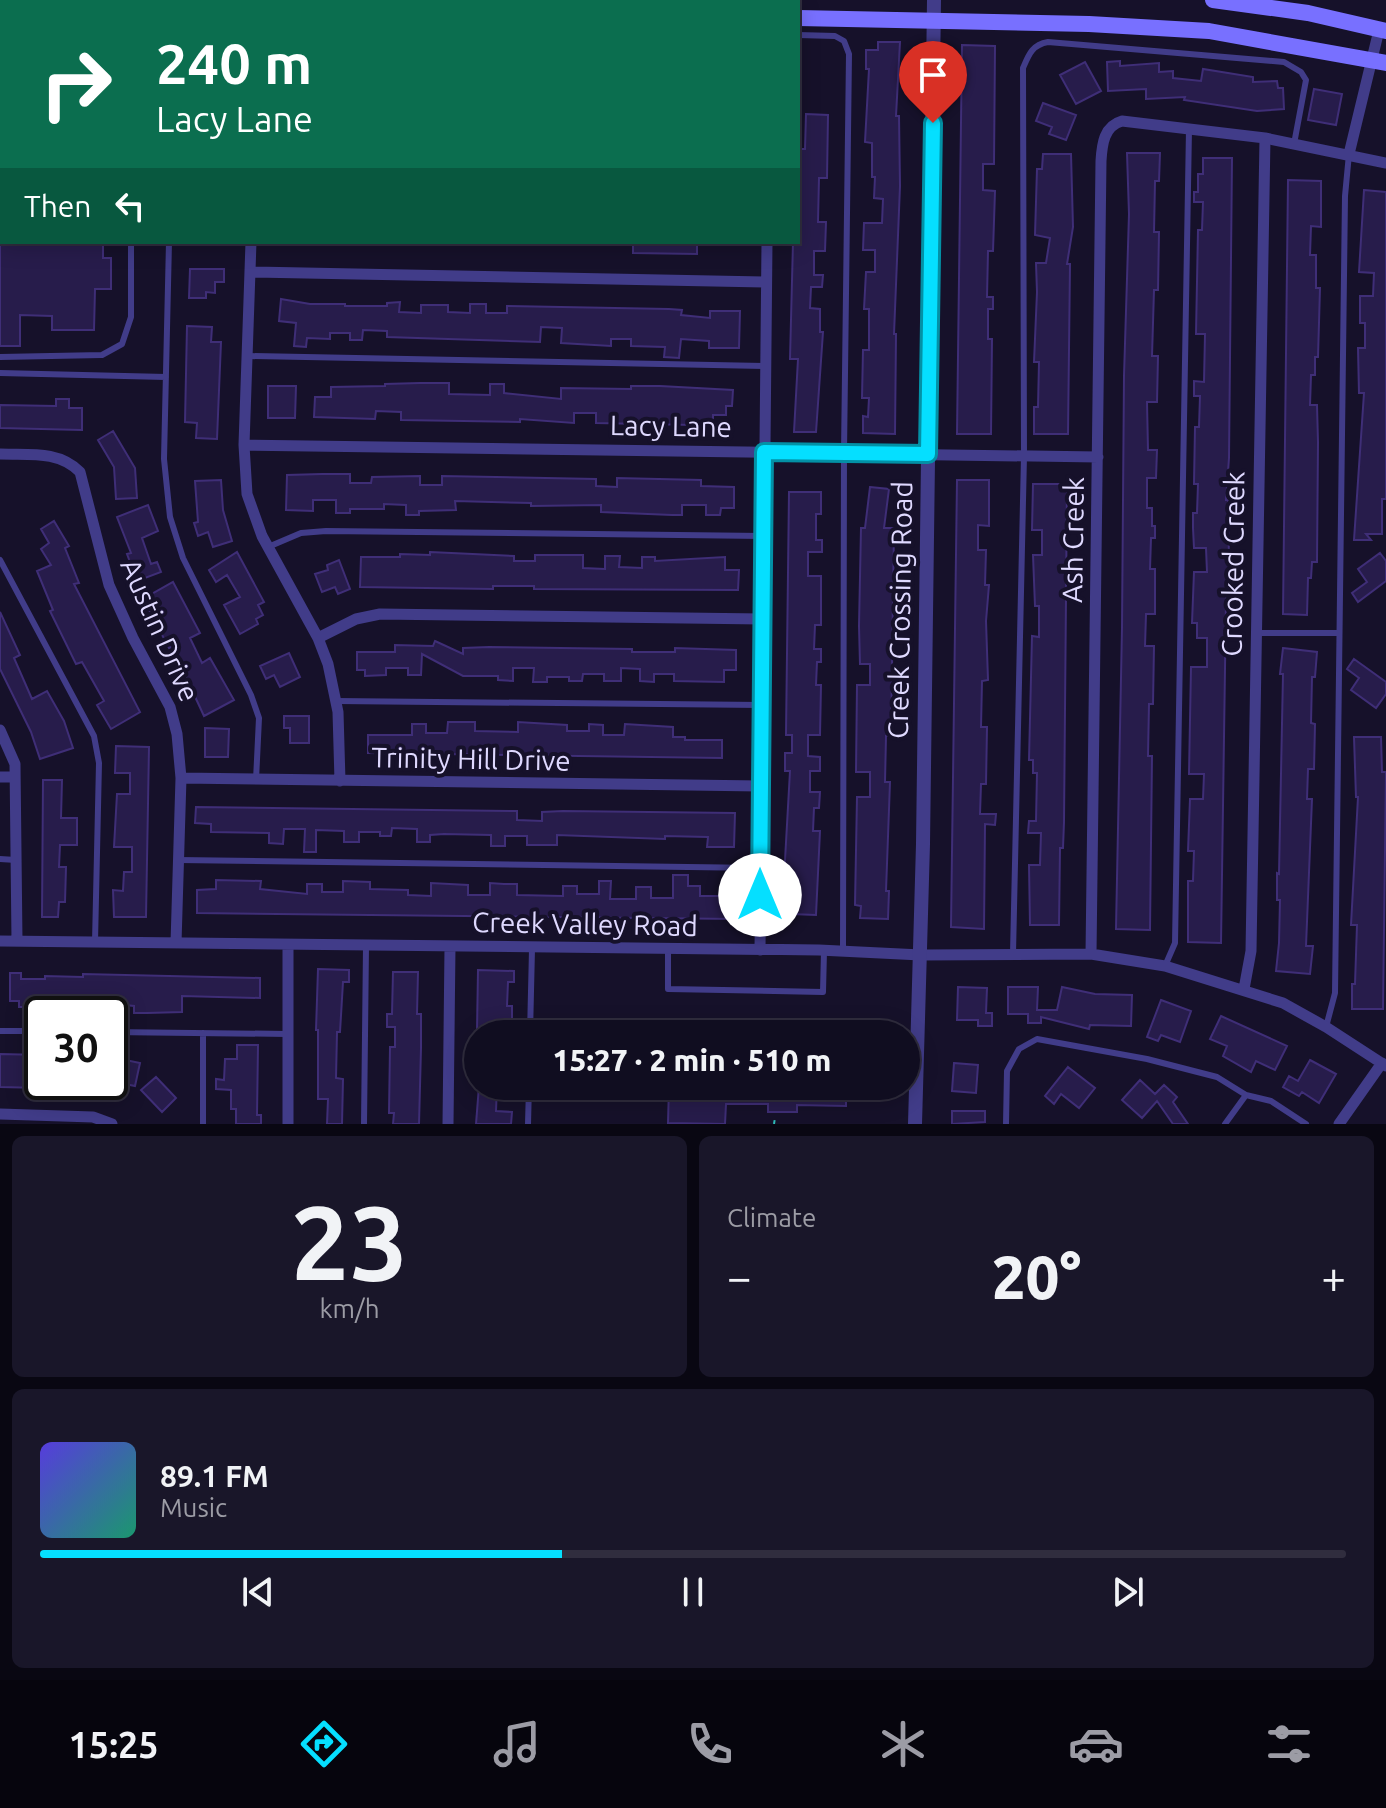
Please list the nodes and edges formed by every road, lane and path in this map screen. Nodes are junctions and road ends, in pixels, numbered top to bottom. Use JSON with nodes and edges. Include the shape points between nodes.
{"nodes":[{"id":1,"x":934,"y":0,"type":"edge"},
{"id":2,"x":1213,"y":0,"type":"edge"},
{"id":3,"x":800,"y":18,"type":"edge"},
{"id":4,"x":935,"y":22,"type":"junction"},
{"id":5,"x":1382,"y":30,"type":"edge"},
{"id":6,"x":800,"y":35,"type":"edge"},
{"id":7,"x":1379,"y":61,"type":"edge"},
{"id":8,"x":1189,"y":129,"type":"junction"},
{"id":9,"x":1265,"y":138,"type":"junction"},
{"id":10,"x":1294,"y":144,"type":"junction"},
{"id":11,"x":1349,"y":154,"type":"junction"},
{"id":12,"x":1386,"y":163,"type":"edge"},
{"id":13,"x":131,"y":244,"type":"edge"},
{"id":14,"x":169,"y":244,"type":"edge"},
{"id":15,"x":251,"y":244,"type":"edge"},
{"id":16,"x":767,"y":244,"type":"edge"},
{"id":17,"x":251,"y":272,"type":"junction"},
{"id":18,"x":766,"y":282,"type":"junction"},
{"id":19,"x":248,"y":356,"type":"junction"},
{"id":20,"x":0,"y":357,"type":"edge"},
{"id":21,"x":765,"y":366,"type":"junction"},
{"id":22,"x":0,"y":373,"type":"edge"},
{"id":23,"x":166,"y":377,"type":"junction"},
{"id":24,"x":244,"y":445,"type":"junction"},
{"id":25,"x":764,"y":452,"type":"junction"},
{"id":26,"x":844,"y":453,"type":"junction"},
{"id":27,"x":0,"y":454,"type":"edge"},
{"id":28,"x":928,"y":454,"type":"junction"},
{"id":29,"x":1024,"y":456,"type":"junction"},
{"id":30,"x":1098,"y":457,"type":"junction"},
{"id":31,"x":763,"y":536,"type":"junction"},
{"id":32,"x":268,"y":547,"type":"junction"},
{"id":33,"x":0,"y":560,"type":"edge"},
{"id":34,"x":763,"y":619,"type":"junction"},
{"id":35,"x":1256,"y":633,"type":"junction"},
{"id":36,"x":1339,"y":633,"type":"junction"},
{"id":37,"x":318,"y":638,"type":"junction"},
{"id":38,"x":336,"y":701,"type":"junction"},
{"id":39,"x":762,"y":705,"type":"junction"},
{"id":40,"x":0,"y":730,"type":"edge"},
{"id":41,"x":0,"y":777,"type":"edge"},
{"id":42,"x":15,"y":777,"type":"junction"},
{"id":43,"x":181,"y":778,"type":"junction"},
{"id":44,"x":256,"y":780,"type":"junction"},
{"id":45,"x":340,"y":781,"type":"junction"},
{"id":46,"x":760,"y":786,"type":"junction"},
{"id":47,"x":0,"y":859,"type":"edge"},
{"id":48,"x":16,"y":860,"type":"junction"},
{"id":49,"x":178,"y":860,"type":"junction"},
{"id":50,"x":760,"y":868,"type":"junction"},
{"id":51,"x":0,"y":941,"type":"edge"},
{"id":52,"x":17,"y":941,"type":"junction"},
{"id":53,"x":95,"y":942,"type":"junction"},
{"id":54,"x":176,"y":943,"type":"junction"},
{"id":55,"x":288,"y":946,"type":"junction"},
{"id":56,"x":366,"y":946,"type":"junction"},
{"id":57,"x":450,"y":947,"type":"junction"},
{"id":58,"x":532,"y":949,"type":"junction"},
{"id":59,"x":668,"y":950,"type":"junction"},
{"id":60,"x":760,"y":950,"type":"junction"},
{"id":61,"x":824,"y":951,"type":"junction"},
{"id":62,"x":843,"y":951,"type":"junction"},
{"id":63,"x":1013,"y":954,"type":"junction"},
{"id":64,"x":1091,"y":954,"type":"junction"},
{"id":65,"x":921,"y":955,"type":"junction"},
{"id":66,"x":1165,"y":966,"type":"junction"},
{"id":67,"x":1244,"y":989,"type":"junction"},
{"id":68,"x":530,"y":1020,"type":"edge"},
{"id":69,"x":1326,"y":1027,"type":"junction"},
{"id":70,"x":0,"y":1031,"type":"edge"},
{"id":71,"x":24,"y":1031,"type":"edge"},
{"id":72,"x":128,"y":1032,"type":"edge"},
{"id":73,"x":203,"y":1033,"type":"junction"},
{"id":74,"x":288,"y":1034,"type":"junction"},
{"id":75,"x":1384,"y":1064,"type":"edge"},
{"id":76,"x":1246,"y":1095,"type":"junction"},
{"id":77,"x":529,"y":1100,"type":"edge"},
{"id":78,"x":0,"y":1114,"type":"edge"},
{"id":79,"x":775,"y":1118,"type":"dead end"},
{"id":80,"x":40,"y":1120,"type":"edge"},
{"id":81,"x":112,"y":1124,"type":"edge"},
{"id":82,"x":203,"y":1124,"type":"edge"},
{"id":83,"x":288,"y":1124,"type":"edge"},
{"id":84,"x":364,"y":1124,"type":"edge"},
{"id":85,"x":448,"y":1124,"type":"edge"},
{"id":86,"x":528,"y":1124,"type":"edge"},
{"id":87,"x":774,"y":1124,"type":"edge"},
{"id":88,"x":915,"y":1124,"type":"edge"},
{"id":89,"x":1006,"y":1124,"type":"edge"},
{"id":90,"x":1225,"y":1124,"type":"edge"},
{"id":91,"x":1306,"y":1124,"type":"edge"},
{"id":92,"x":1339,"y":1124,"type":"edge"}],
"edges":[{"from":1,"to":4,"type":"street","name":"Creek Crossing Road"},
{"from":2,"to":5,"type":"main road"},
{"from":3,"to":4,"type":"main road"},
{"from":4,"to":7,"type":"main road","via":[[1209,31]]},
{"from":4,"to":28,"type":"street","name":"Creek Crossing Road"},
{"from":5,"to":7,"type":"street"},
{"from":6,"to":26,"type":"lane","via":[[835,36],[844,41],[849,54]]},
{"from":7,"to":11,"type":"street"},
{"from":8,"to":9,"type":"street"},
{"from":8,"to":30,"type":"street","name":"Ash Creek","via":[[1122,121],[1110,127],[1102,146]]},
{"from":8,"to":66,"type":"lane","via":[[1175,943]]},
{"from":9,"to":10,"type":"street"},
{"from":9,"to":35,"type":"street","name":"Crooked Creek"},
{"from":10,"to":11,"type":"street"},
{"from":10,"to":29,"type":"lane","via":[[1306,80],[1284,62],[1037,44],[1023,68]]},
{"from":11,"to":12,"type":"street"},
{"from":11,"to":36,"type":"lane"},
{"from":13,"to":20,"type":"lane","via":[[131,317],[122,344],[102,355]]},
{"from":14,"to":23,"type":"lane"},
{"from":15,"to":17,"type":"street"},
{"from":16,"to":18,"type":"street"},
{"from":17,"to":18,"type":"street"},
{"from":17,"to":19,"type":"street"},
{"from":18,"to":21,"type":"street"},
{"from":19,"to":21,"type":"lane"},
{"from":19,"to":24,"type":"street"},
{"from":21,"to":25,"type":"street"},
{"from":22,"to":23,"type":"lane"},
{"from":23,"to":44,"type":"lane","via":[[164,459],[170,517],[183,558],[259,718]]},
{"from":24,"to":25,"type":"street","name":"Lacy Lane"},
{"from":24,"to":32,"type":"street","via":[[247,494]]},
{"from":25,"to":26,"type":"street","name":"Lacy Lane"},
{"from":25,"to":31,"type":"street"},
{"from":26,"to":28,"type":"street","name":"Lacy Lane"},
{"from":26,"to":62,"type":"lane"},
{"from":27,"to":43,"type":"street","name":"Austin Drive","via":[[53,456],[80,472],[109,585],[174,719]]},
{"from":28,"to":29,"type":"street","name":"Lacy Lane"},
{"from":28,"to":65,"type":"street","name":"Creek Crossing Road"},
{"from":29,"to":30,"type":"street","name":"Lacy Lane"},
{"from":29,"to":63,"type":"lane"},
{"from":30,"to":64,"type":"street","name":"Ash Creek"},
{"from":31,"to":32,"type":"lane","via":[[326,531],[301,533]]},
{"from":31,"to":34,"type":"street"},
{"from":32,"to":37,"type":"street"},
{"from":33,"to":53,"type":"lane","via":[[94,736],[99,763]]},
{"from":34,"to":37,"type":"street","via":[[380,614],[356,619]]},
{"from":34,"to":39,"type":"street"},
{"from":35,"to":36,"type":"lane"},
{"from":35,"to":67,"type":"street","name":"Crooked Creek","via":[[1251,951]]},
{"from":36,"to":69,"type":"lane","via":[[1335,993]]},
{"from":37,"to":38,"type":"street"},
{"from":38,"to":39,"type":"lane"},
{"from":38,"to":45,"type":"street"},
{"from":39,"to":46,"type":"street"},
{"from":40,"to":42,"type":"street","via":[[13,756]]},
{"from":41,"to":42,"type":"street"},
{"from":42,"to":48,"type":"street"},
{"from":43,"to":44,"type":"street","name":"Trinity Hill Drive"},
{"from":43,"to":49,"type":"street","name":"Austin Drive"},
{"from":44,"to":45,"type":"street","name":"Trinity Hill Drive"},
{"from":45,"to":46,"type":"street","name":"Trinity Hill Drive"},
{"from":46,"to":50,"type":"street"},
{"from":47,"to":48,"type":"lane"},
{"from":48,"to":52,"type":"street"},
{"from":49,"to":50,"type":"lane"},
{"from":49,"to":54,"type":"street","name":"Austin Drive"},
{"from":50,"to":60,"type":"street"},
{"from":51,"to":52,"type":"street","name":"Creek Valley Road"},
{"from":52,"to":53,"type":"street","name":"Creek Valley Road"},
{"from":53,"to":54,"type":"street","name":"Creek Valley Road"},
{"from":54,"to":55,"type":"street","name":"Creek Valley Road"},
{"from":55,"to":56,"type":"street","name":"Creek Valley Road"},
{"from":55,"to":74,"type":"street"},
{"from":56,"to":57,"type":"street","name":"Creek Valley Road"},
{"from":56,"to":84,"type":"lane"},
{"from":57,"to":58,"type":"street","name":"Creek Valley Road"},
{"from":57,"to":85,"type":"street"},
{"from":58,"to":59,"type":"street","name":"Creek Valley Road"},
{"from":58,"to":68,"type":"lane"},
{"from":59,"to":60,"type":"street","name":"Creek Valley Road"},
{"from":59,"to":61,"type":"lane","via":[[668,989],[823,992]]},
{"from":60,"to":61,"type":"street","name":"Creek Valley Road"},
{"from":61,"to":62,"type":"street","name":"Creek Valley Road"},
{"from":62,"to":65,"type":"street","name":"Creek Valley Road"},
{"from":63,"to":64,"type":"street","name":"Creek Valley Road"},
{"from":63,"to":65,"type":"street","name":"Creek Valley Road"},
{"from":64,"to":66,"type":"street","name":"Creek Valley Road"},
{"from":65,"to":88,"type":"street","name":"Creek Crossing Road"},
{"from":66,"to":67,"type":"street","name":"Creek Valley Road"},
{"from":67,"to":69,"type":"street","name":"Creek Valley Road"},
{"from":69,"to":75,"type":"street","name":"Creek Valley Road"},
{"from":70,"to":71,"type":"lane"},
{"from":72,"to":73,"type":"lane"},
{"from":73,"to":74,"type":"lane"},
{"from":73,"to":82,"type":"lane"},
{"from":74,"to":83,"type":"street"},
{"from":75,"to":92,"type":"street"},
{"from":76,"to":89,"type":"lane","via":[[1217,1077],[1037,1039],[1019,1049],[1007,1071]]},
{"from":76,"to":90,"type":"lane"},
{"from":76,"to":91,"type":"lane","via":[[1271,1101]]},
{"from":77,"to":86,"type":"lane"},
{"from":78,"to":80,"type":"street"},
{"from":79,"to":87,"type":"path"},
{"from":80,"to":81,"type":"street","via":[[93,1117]]}]}
